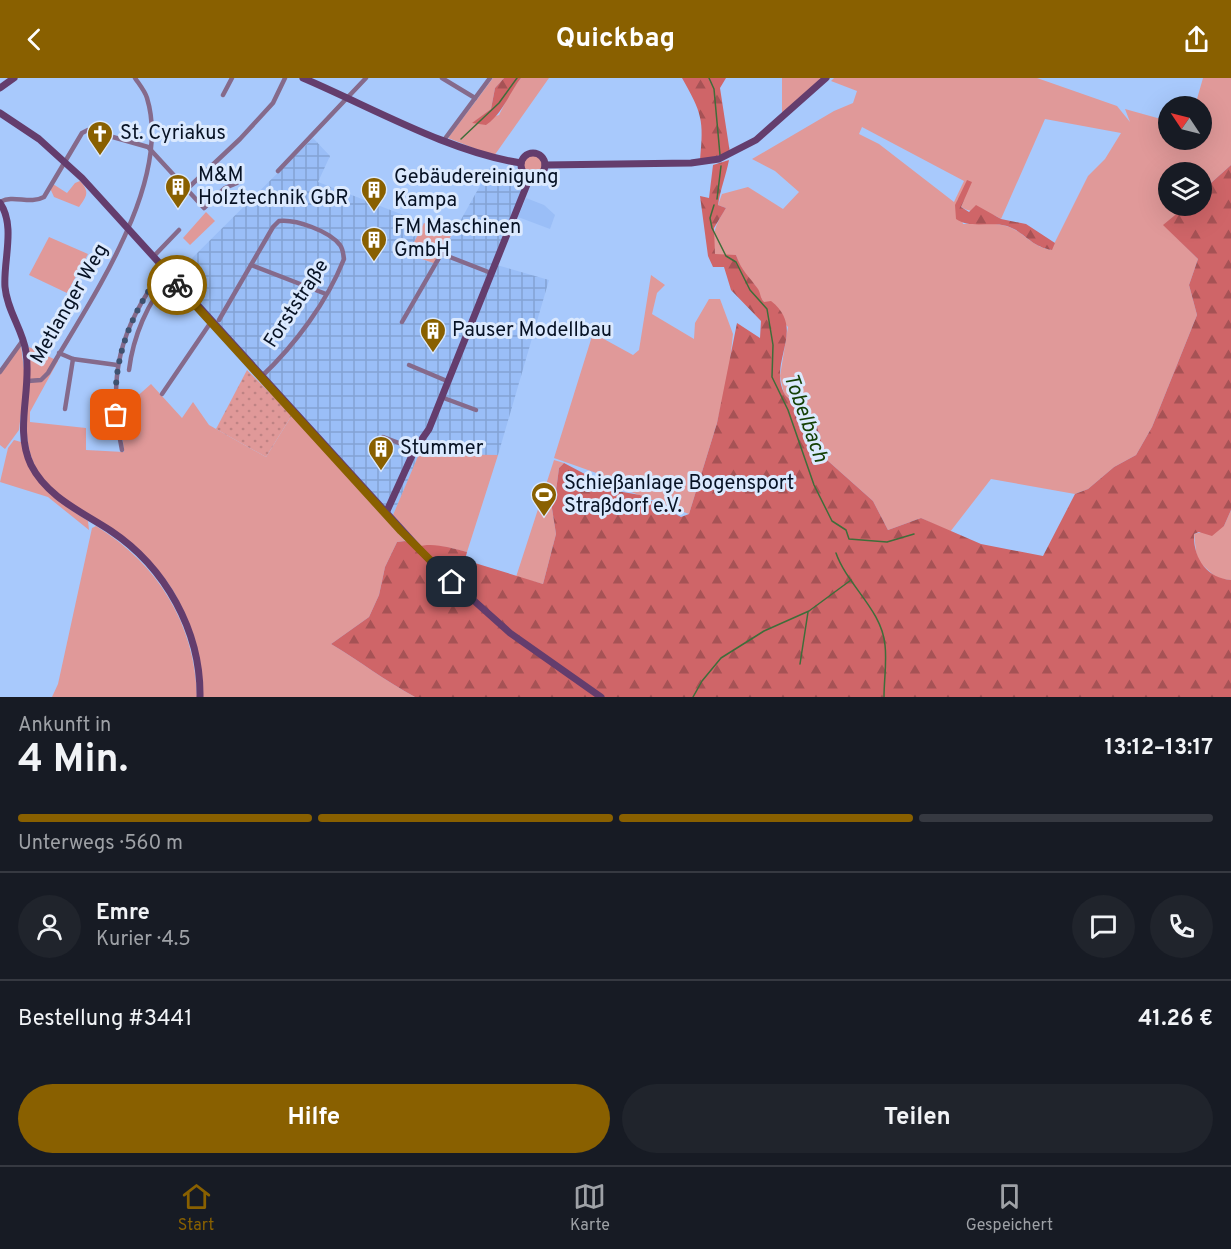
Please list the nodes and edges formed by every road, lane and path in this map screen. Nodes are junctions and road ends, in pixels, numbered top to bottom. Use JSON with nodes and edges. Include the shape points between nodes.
{"nodes":[{"id":1,"x":14,"y":78,"type":"edge"},
{"id":2,"x":135,"y":78,"type":"edge"},
{"id":3,"x":232,"y":78,"type":"edge"},
{"id":4,"x":285,"y":78,"type":"edge"},
{"id":5,"x":303,"y":78,"type":"edge"},
{"id":6,"x":366,"y":78,"type":"edge"},
{"id":7,"x":442,"y":78,"type":"edge"},
{"id":8,"x":490,"y":78,"type":"edge"},
{"id":9,"x":826,"y":78,"type":"edge"},
{"id":10,"x":0,"y":88,"type":"edge"},
{"id":11,"x":223,"y":95,"type":"dead end"},
{"id":12,"x":348,"y":97,"type":"junction"},
{"id":13,"x":475,"y":98,"type":"junction"},
{"id":14,"x":0,"y":113,"type":"edge"},
{"id":15,"x":444,"y":140,"type":"junction"},
{"id":16,"x":151,"y":151,"type":"junction"},
{"id":17,"x":65,"y":162,"type":"junction"},
{"id":18,"x":520,"y":163,"type":"junction"},
{"id":19,"x":545,"y":165,"type":"junction"},
{"id":20,"x":278,"y":171,"type":"dead end"},
{"id":21,"x":530,"y":177,"type":"junction"},
{"id":22,"x":237,"y":183,"type":"dead end"},
{"id":23,"x":187,"y":189,"type":"junction"},
{"id":24,"x":0,"y":202,"type":"edge"},
{"id":25,"x":129,"y":230,"type":"junction"},
{"id":26,"x":179,"y":230,"type":"dead end"},
{"id":27,"x":447,"y":244,"type":"dead end"},
{"id":28,"x":442,"y":254,"type":"junction"},
{"id":29,"x":153,"y":257,"type":"junction"},
{"id":30,"x":250,"y":265,"type":"junction"},
{"id":31,"x":164,"y":269,"type":"junction"},
{"id":32,"x":491,"y":273,"type":"junction"},
{"id":33,"x":171,"y":277,"type":"junction"},
{"id":34,"x":326,"y":294,"type":"junction"},
{"id":35,"x":215,"y":321,"type":"junction"},
{"id":36,"x":402,"y":322,"type":"dead end"},
{"id":37,"x":23,"y":339,"type":"junction"},
{"id":38,"x":59,"y":353,"type":"junction"},
{"id":39,"x":73,"y":359,"type":"junction"},
{"id":40,"x":117,"y":365,"type":"junction"},
{"id":41,"x":409,"y":365,"type":"dead end"},
{"id":42,"x":129,"y":370,"type":"dead end"},
{"id":43,"x":0,"y":372,"type":"edge"},
{"id":44,"x":261,"y":377,"type":"junction"},
{"id":45,"x":28,"y":381,"type":"junction"},
{"id":46,"x":447,"y":381,"type":"junction"},
{"id":47,"x":162,"y":394,"type":"dead end"},
{"id":48,"x":441,"y":397,"type":"junction"},
{"id":49,"x":64,"y":409,"type":"dead end"},
{"id":50,"x":476,"y":410,"type":"dead end"},
{"id":51,"x":382,"y":437,"type":"dead end"},
{"id":52,"x":415,"y":449,"type":"junction"},
{"id":53,"x":122,"y":450,"type":"dead end"},
{"id":54,"x":386,"y":513,"type":"junction"},
{"id":55,"x":200,"y":697,"type":"edge"},
{"id":56,"x":601,"y":697,"type":"edge"}],
"edges":[{"from":1,"to":10,"type":"main road"},
{"from":2,"to":16,"type":"street","name":"Metlanger Weg","via":[[147,99]]},
{"from":3,"to":11,"type":"street"},
{"from":4,"to":23,"type":"street","via":[[273,104]]},
{"from":5,"to":12,"type":"main road"},
{"from":6,"to":12,"type":"street"},
{"from":7,"to":13,"type":"street"},
{"from":8,"to":13,"type":"street"},
{"from":9,"to":19,"type":"main road","via":[[742,149],[719,159],[691,163]]},
{"from":12,"to":15,"type":"main road"},
{"from":12,"to":20,"type":"street"},
{"from":13,"to":15,"type":"street"},
{"from":14,"to":17,"type":"main road"},
{"from":15,"to":18,"type":"main road"},
{"from":16,"to":17,"type":"street","via":[[143,145],[88,130],[82,133]]},
{"from":16,"to":23,"type":"street"},
{"from":16,"to":25,"type":"street","name":"Metlanger Weg"},
{"from":17,"to":24,"type":"street","via":[[44,197]]},
{"from":17,"to":25,"type":"main road"},
{"from":18,"to":19,"type":"main road","via":[[526,154],[534,153],[541,156]]},
{"from":18,"to":21,"type":"main road"},
{"from":19,"to":21,"type":"main road","via":[[540,174]]},
{"from":21,"to":32,"type":"main road"},
{"from":22,"to":23,"type":"street","via":[[225,188],[204,208]]},
{"from":24,"to":37,"type":"main road","via":[[7,220],[5,289]]},
{"from":25,"to":29,"type":"main road"},
{"from":25,"to":38,"type":"street","name":"Metlanger Weg"},
{"from":26,"to":29,"type":"street"},
{"from":27,"to":28,"type":"street"},
{"from":28,"to":32,"type":"street"},
{"from":28,"to":36,"type":"street"},
{"from":29,"to":31,"type":"main road"},
{"from":30,"to":34,"type":"street"},
{"from":30,"to":34,"type":"street","name":"Forststraße","via":[[279,221],[296,222],[333,238],[343,249],[344,259]]},
{"from":30,"to":35,"type":"street","name":"Forststraße"},
{"from":31,"to":33,"type":"main road"},
{"from":31,"to":40,"type":"street","via":[[132,317]]},
{"from":32,"to":46,"type":"main road"},
{"from":33,"to":35,"type":"main road"},
{"from":33,"to":42,"type":"street","via":[[142,324]]},
{"from":34,"to":44,"type":"street","name":"Forststraße","via":[[284,355]]},
{"from":35,"to":44,"type":"main road"},
{"from":35,"to":47,"type":"street","name":"Forststraße"},
{"from":37,"to":43,"type":"street"},
{"from":37,"to":45,"type":"main road"},
{"from":38,"to":39,"type":"street"},
{"from":38,"to":45,"type":"street","name":"Metlanger Weg","via":[[44,379]]},
{"from":39,"to":40,"type":"street"},
{"from":39,"to":49,"type":"street"},
{"from":40,"to":53,"type":"street","via":[[115,407]]},
{"from":41,"to":46,"type":"street"},
{"from":44,"to":54,"type":"main road"},
{"from":45,"to":55,"type":"main road","via":[[23,437],[31,465],[55,495],[126,543],[161,579],[176,602],[190,637],[198,665]]},
{"from":46,"to":48,"type":"main road"},
{"from":48,"to":50,"type":"street"},
{"from":48,"to":52,"type":"main road","via":[[429,429]]},
{"from":51,"to":52,"type":"street"},
{"from":52,"to":54,"type":"main road"},
{"from":54,"to":56,"type":"main road","via":[[452,582],[510,633]]}]}
